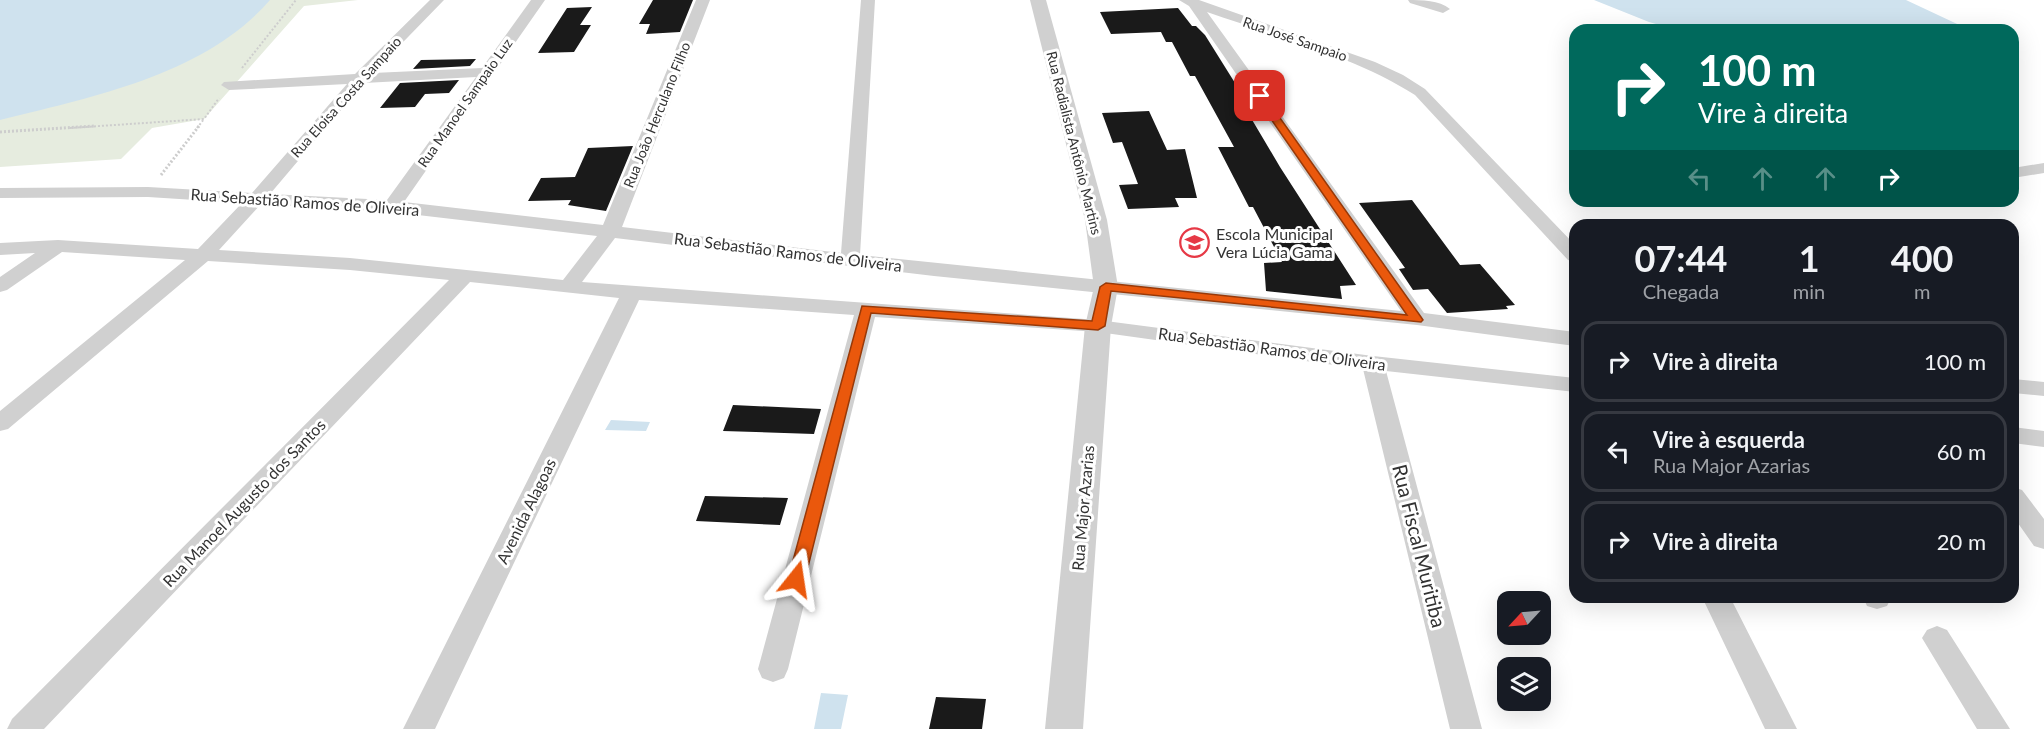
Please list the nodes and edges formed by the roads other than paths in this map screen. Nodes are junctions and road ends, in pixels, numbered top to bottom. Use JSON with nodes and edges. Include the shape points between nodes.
{"nodes":[{"id":1,"x":437,"y":0,"type":"edge"},
{"id":2,"x":538,"y":0,"type":"edge"},
{"id":3,"x":704,"y":0,"type":"edge"},
{"id":4,"x":868,"y":0,"type":"edge"},
{"id":5,"x":1038,"y":0,"type":"edge"},
{"id":6,"x":1415,"y":0,"type":"edge"},
{"id":7,"x":1190,"y":2,"type":"edge"},
{"id":8,"x":1443,"y":9,"type":"dead end"},
{"id":9,"x":486,"y":72,"type":"junction"},
{"id":10,"x":360,"y":78,"type":"junction"},
{"id":11,"x":229,"y":85,"type":"road end"},
{"id":12,"x":2044,"y":168,"type":"edge"},
{"id":13,"x":2019,"y":172,"type":"edge"},
{"id":14,"x":0,"y":193,"type":"edge"},
{"id":15,"x":257,"y":198,"type":"junction"},
{"id":16,"x":392,"y":206,"type":"junction"},
{"id":17,"x":611,"y":230,"type":"junction"},
{"id":18,"x":58,"y":246,"type":"junction"},
{"id":19,"x":0,"y":249,"type":"edge"},
{"id":20,"x":1569,"y":250,"type":"edge"},
{"id":21,"x":203,"y":255,"type":"junction"},
{"id":22,"x":850,"y":260,"type":"junction"},
{"id":23,"x":464,"y":277,"type":"junction"},
{"id":24,"x":0,"y":286,"type":"edge"},
{"id":25,"x":568,"y":287,"type":"junction"},
{"id":26,"x":1106,"y":287,"type":"junction"},
{"id":27,"x":632,"y":293,"type":"junction"},
{"id":28,"x":866,"y":309,"type":"junction"},
{"id":29,"x":1417,"y":320,"type":"junction"},
{"id":30,"x":1098,"y":326,"type":"junction"},
{"id":31,"x":1569,"y":338,"type":"edge"},
{"id":32,"x":1373,"y":363,"type":"junction"},
{"id":33,"x":1569,"y":384,"type":"edge"},
{"id":34,"x":2019,"y":387,"type":"edge"},
{"id":35,"x":2044,"y":389,"type":"edge"},
{"id":36,"x":0,"y":423,"type":"edge"},
{"id":37,"x":2019,"y":436,"type":"edge"},
{"id":38,"x":2044,"y":439,"type":"edge"},
{"id":39,"x":2019,"y":504,"type":"edge"},
{"id":40,"x":2044,"y":539,"type":"edge"},
{"id":41,"x":1719,"y":603,"type":"edge"},
{"id":42,"x":1937,"y":638,"type":"dead end"},
{"id":43,"x":773,"y":669,"type":"dead end"},
{"id":44,"x":24,"y":729,"type":"edge"},
{"id":45,"x":419,"y":729,"type":"edge"},
{"id":46,"x":1064,"y":729,"type":"edge"},
{"id":47,"x":1466,"y":729,"type":"edge"},
{"id":48,"x":1781,"y":729,"type":"edge"},
{"id":49,"x":1994,"y":729,"type":"edge"}],
"edges":[{"from":1,"to":10,"type":"street","name":"Rua Eloisa Costa Sampaio"},
{"from":2,"to":9,"type":"street","name":"Rua Manoel Sampaio Luz"},
{"from":3,"to":17,"type":"street","name":"Rua João Herculano Filho"},
{"from":4,"to":22,"type":"street"},
{"from":5,"to":26,"type":"street","name":"Rua Radialista Antônio Martins","via":[[1096,220]]},
{"from":6,"to":8,"type":"street"},
{"from":7,"to":20,"type":"street","name":"Rua José Sampaio","via":[[1370,65],[1420,92]]},
{"from":7,"to":29,"type":"street"},
{"from":9,"to":10,"type":"street"},
{"from":9,"to":16,"type":"street","name":"Rua Manoel Sampaio Luz"},
{"from":10,"to":11,"type":"street"},
{"from":10,"to":15,"type":"street","name":"Rua Eloisa Costa Sampaio"},
{"from":12,"to":13,"type":"street"},
{"from":14,"to":15,"type":"street","name":"Rua Sebastião Ramos de Oliveira","via":[[148,192]]},
{"from":15,"to":16,"type":"street","name":"Rua Sebastião Ramos de Oliveira"},
{"from":15,"to":21,"type":"street","name":"Rua Eloisa Costa Sampaio"},
{"from":16,"to":17,"type":"street","name":"Rua Sebastião Ramos de Oliveira"},
{"from":17,"to":22,"type":"street","name":"Rua Sebastião Ramos de Oliveira"},
{"from":17,"to":25,"type":"street","name":"Rua João Herculano Filho"},
{"from":18,"to":19,"type":"street","name":"Rua Sebastião Ramos de Oliveira"},
{"from":18,"to":21,"type":"street","name":"Rua Sebastião Ramos de Oliveira"},
{"from":18,"to":24,"type":"street"},
{"from":21,"to":23,"type":"street","name":"Rua Sebastião Ramos de Oliveira","via":[[350,264]]},
{"from":21,"to":36,"type":"street","name":"Rua Eloisa Costa Sampaio"},
{"from":22,"to":26,"type":"street","name":"Rua Sebastião Ramos de Oliveira"},
{"from":23,"to":25,"type":"street","name":"Rua Sebastião Ramos de Oliveira"},
{"from":23,"to":44,"type":"street","name":"Rua Manoel Augusto dos Santos"},
{"from":25,"to":27,"type":"street","name":"Rua Sebastião Ramos de Oliveira"},
{"from":26,"to":29,"type":"street","name":"Rua Sebastião Ramos de Oliveira"},
{"from":26,"to":30,"type":"street","name":"Rua Major Azarias"},
{"from":27,"to":28,"type":"street","name":"Rua Sebastião Ramos de Oliveira"},
{"from":27,"to":45,"type":"street","name":"Avenida Alagoas"},
{"from":28,"to":30,"type":"street","name":"Rua Sebastião Ramos de Oliveira"},
{"from":28,"to":43,"type":"street"},
{"from":29,"to":31,"type":"street","name":"Rua Sebastião Ramos de Oliveira"},
{"from":30,"to":32,"type":"street","name":"Rua Sebastião Ramos de Oliveira"},
{"from":30,"to":46,"type":"street","name":"Rua Major Azarias"},
{"from":32,"to":33,"type":"street","name":"Rua Sebastião Ramos de Oliveira"},
{"from":32,"to":47,"type":"street","name":"Rua Fiscal Muritiba"},
{"from":34,"to":35,"type":"street"},
{"from":37,"to":38,"type":"street"},
{"from":39,"to":40,"type":"street"},
{"from":41,"to":48,"type":"street"},
{"from":42,"to":49,"type":"street"}]}
